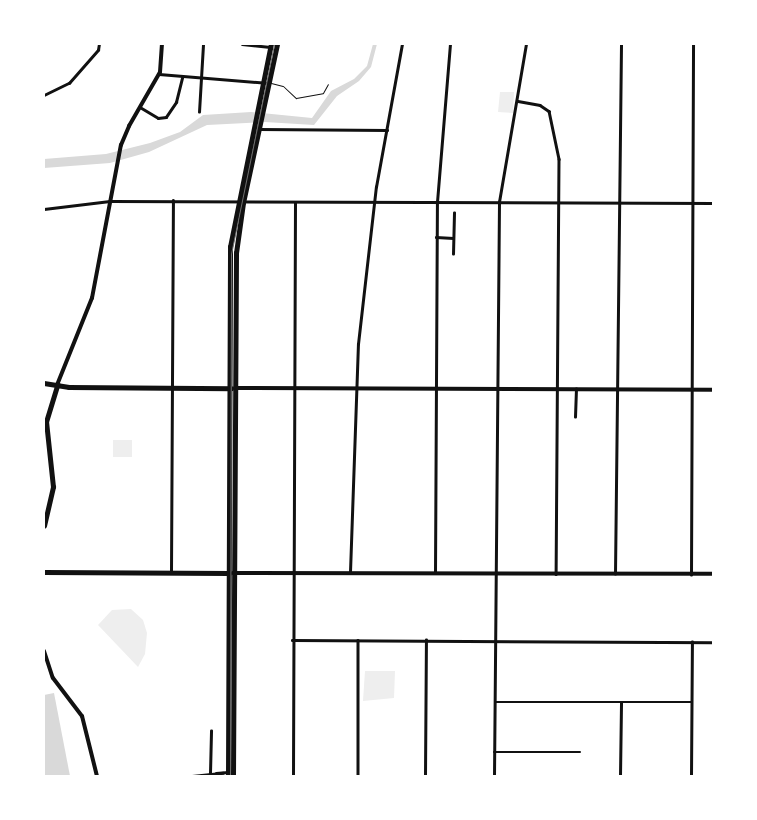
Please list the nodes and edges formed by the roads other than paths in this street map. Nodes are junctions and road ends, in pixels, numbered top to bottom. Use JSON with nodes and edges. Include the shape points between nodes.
{"nodes":[{"id":1,"x":99,"y":44,"type":"edge"},
{"id":2,"x":162,"y":44,"type":"edge"},
{"id":3,"x":202,"y":44,"type":"edge"},
{"id":4,"x":242,"y":44,"type":"edge"},
{"id":5,"x":277,"y":44,"type":"edge"},
{"id":6,"x":402,"y":44,"type":"edge"},
{"id":7,"x":450,"y":44,"type":"edge"},
{"id":8,"x":526,"y":44,"type":"edge"},
{"id":9,"x":621,"y":44,"type":"edge"},
{"id":10,"x":693,"y":44,"type":"edge"},
{"id":11,"x":271,"y":46,"type":"edge"},
{"id":12,"x":159,"y":74,"type":"junction"},
{"id":13,"x":182,"y":78,"type":"junction"},
{"id":14,"x":200,"y":78,"type":"junction"},
{"id":15,"x":263,"y":82,"type":"junction"},
{"id":16,"x":269,"y":83,"type":"junction"},
{"id":17,"x":328,"y":84,"type":"dead end"},
{"id":18,"x":44,"y":95,"type":"edge"},
{"id":19,"x":518,"y":101,"type":"junction"},
{"id":20,"x":140,"y":107,"type":"junction"},
{"id":21,"x":198,"y":112,"type":"dead end"},
{"id":22,"x":259,"y":127,"type":"junction"},
{"id":23,"x":387,"y":130,"type":"junction"},
{"id":24,"x":173,"y":200,"type":"junction"},
{"id":25,"x":111,"y":201,"type":"junction"},
{"id":26,"x":237,"y":202,"type":"junction"},
{"id":27,"x":374,"y":202,"type":"junction"},
{"id":28,"x":437,"y":202,"type":"junction"},
{"id":29,"x":499,"y":202,"type":"junction"},
{"id":30,"x":560,"y":202,"type":"junction"},
{"id":31,"x":619,"y":202,"type":"junction"},
{"id":32,"x":243,"y":203,"type":"junction"},
{"id":33,"x":295,"y":203,"type":"junction"},
{"id":34,"x":692,"y":203,"type":"junction"},
{"id":35,"x":713,"y":203,"type":"edge"},
{"id":36,"x":44,"y":209,"type":"edge"},
{"id":37,"x":454,"y":213,"type":"dead end"},
{"id":38,"x":436,"y":237,"type":"junction"},
{"id":39,"x":453,"y":238,"type":"junction"},
{"id":40,"x":453,"y":254,"type":"dead end"},
{"id":41,"x":44,"y":383,"type":"edge"},
{"id":42,"x":57,"y":385,"type":"junction"},
{"id":43,"x":172,"y":387,"type":"junction"},
{"id":44,"x":295,"y":387,"type":"junction"},
{"id":45,"x":228,"y":388,"type":"junction"},
{"id":46,"x":235,"y":388,"type":"junction"},
{"id":47,"x":354,"y":388,"type":"junction"},
{"id":48,"x":435,"y":388,"type":"junction"},
{"id":49,"x":498,"y":388,"type":"junction"},
{"id":50,"x":559,"y":389,"type":"junction"},
{"id":51,"x":576,"y":389,"type":"junction"},
{"id":52,"x":618,"y":389,"type":"junction"},
{"id":53,"x":692,"y":390,"type":"junction"},
{"id":54,"x":713,"y":390,"type":"edge"},
{"id":55,"x":575,"y":417,"type":"dead end"},
{"id":56,"x":44,"y":526,"type":"edge"},
{"id":57,"x":44,"y":572,"type":"edge"},
{"id":58,"x":171,"y":572,"type":"junction"},
{"id":59,"x":228,"y":572,"type":"junction"},
{"id":60,"x":293,"y":572,"type":"junction"},
{"id":61,"x":350,"y":572,"type":"junction"},
{"id":62,"x":233,"y":573,"type":"junction"},
{"id":63,"x":435,"y":573,"type":"junction"},
{"id":64,"x":496,"y":573,"type":"junction"},
{"id":65,"x":556,"y":574,"type":"junction"},
{"id":66,"x":615,"y":574,"type":"junction"},
{"id":67,"x":713,"y":574,"type":"edge"},
{"id":68,"x":691,"y":575,"type":"junction"},
{"id":69,"x":292,"y":640,"type":"junction"},
{"id":70,"x":358,"y":640,"type":"junction"},
{"id":71,"x":426,"y":640,"type":"junction"},
{"id":72,"x":496,"y":641,"type":"junction"},
{"id":73,"x":692,"y":642,"type":"junction"},
{"id":74,"x":713,"y":642,"type":"edge"},
{"id":75,"x":44,"y":652,"type":"edge"},
{"id":76,"x":495,"y":702,"type":"junction"},
{"id":77,"x":691,"y":702,"type":"junction"},
{"id":78,"x":621,"y":703,"type":"junction"},
{"id":79,"x":212,"y":731,"type":"dead end"},
{"id":80,"x":494,"y":752,"type":"junction"},
{"id":81,"x":580,"y":752,"type":"dead end"},
{"id":82,"x":210,"y":773,"type":"junction"},
{"id":83,"x":226,"y":774,"type":"edge"},
{"id":84,"x":97,"y":776,"type":"edge"},
{"id":85,"x":192,"y":776,"type":"edge"},
{"id":86,"x":233,"y":776,"type":"edge"},
{"id":87,"x":293,"y":776,"type":"edge"},
{"id":88,"x":358,"y":776,"type":"edge"},
{"id":89,"x":425,"y":776,"type":"edge"},
{"id":90,"x":494,"y":776,"type":"edge"},
{"id":91,"x":620,"y":776,"type":"edge"},
{"id":92,"x":691,"y":776,"type":"edge"}],
"edges":[{"from":1,"to":18,"type":"street","via":[[98,50],[69,83]]},
{"from":2,"to":12,"type":"main road"},
{"from":3,"to":14,"type":"street"},
{"from":4,"to":11,"type":"street"},
{"from":5,"to":16,"type":"main road"},
{"from":6,"to":23,"type":"street"},
{"from":7,"to":28,"type":"street"},
{"from":8,"to":19,"type":"street"},
{"from":9,"to":31,"type":"street"},
{"from":10,"to":34,"type":"street"},
{"from":11,"to":15,"type":"main road"},
{"from":12,"to":13,"type":"street"},
{"from":12,"to":20,"type":"main road"},
{"from":13,"to":14,"type":"street"},
{"from":13,"to":20,"type":"street","via":[[176,102],[166,117],[158,118]]},
{"from":14,"to":15,"type":"street"},
{"from":14,"to":21,"type":"street"},
{"from":15,"to":16,"type":"street"},
{"from":15,"to":26,"type":"main road"},
{"from":16,"to":17,"type":"lane","via":[[284,86],[296,98],[323,93]]},
{"from":16,"to":22,"type":"main road"},
{"from":19,"to":29,"type":"street"},
{"from":19,"to":30,"type":"street","via":[[540,105],[549,111],[560,160]]},
{"from":20,"to":25,"type":"main road","via":[[121,145]]},
{"from":22,"to":23,"type":"street"},
{"from":22,"to":32,"type":"main road"},
{"from":23,"to":27,"type":"street"},
{"from":24,"to":25,"type":"street"},
{"from":24,"to":26,"type":"street"},
{"from":24,"to":43,"type":"street"},
{"from":25,"to":36,"type":"street"},
{"from":25,"to":42,"type":"main road","via":[[92,298]]},
{"from":26,"to":32,"type":"street"},
{"from":26,"to":45,"type":"main road","via":[[230,247]]},
{"from":27,"to":28,"type":"street"},
{"from":27,"to":33,"type":"street"},
{"from":27,"to":47,"type":"street"},
{"from":28,"to":29,"type":"street"},
{"from":28,"to":38,"type":"street"},
{"from":29,"to":30,"type":"street"},
{"from":29,"to":49,"type":"street"},
{"from":30,"to":31,"type":"street"},
{"from":30,"to":50,"type":"street"},
{"from":31,"to":34,"type":"street"},
{"from":31,"to":52,"type":"street"},
{"from":32,"to":33,"type":"street"},
{"from":32,"to":46,"type":"main road","via":[[236,253]]},
{"from":33,"to":44,"type":"street"},
{"from":34,"to":35,"type":"street"},
{"from":34,"to":53,"type":"street"},
{"from":37,"to":39,"type":"street"},
{"from":38,"to":39,"type":"street"},
{"from":38,"to":48,"type":"street"},
{"from":39,"to":40,"type":"street"},
{"from":41,"to":42,"type":"main road"},
{"from":42,"to":43,"type":"main road"},
{"from":42,"to":56,"type":"main road","via":[[46,422],[53,488]]},
{"from":43,"to":45,"type":"main road"},
{"from":43,"to":58,"type":"street"},
{"from":44,"to":46,"type":"main road"},
{"from":44,"to":47,"type":"main road"},
{"from":44,"to":60,"type":"street"},
{"from":45,"to":46,"type":"main road"},
{"from":45,"to":59,"type":"main road"},
{"from":46,"to":62,"type":"main road"},
{"from":47,"to":48,"type":"main road"},
{"from":47,"to":61,"type":"street"},
{"from":48,"to":49,"type":"main road"},
{"from":48,"to":63,"type":"street"},
{"from":49,"to":50,"type":"main road"},
{"from":49,"to":64,"type":"street"},
{"from":50,"to":51,"type":"main road"},
{"from":50,"to":65,"type":"street"},
{"from":51,"to":52,"type":"main road"},
{"from":51,"to":55,"type":"street"},
{"from":52,"to":53,"type":"main road"},
{"from":52,"to":66,"type":"street"},
{"from":53,"to":54,"type":"main road"},
{"from":53,"to":68,"type":"street"},
{"from":57,"to":58,"type":"main road"},
{"from":58,"to":59,"type":"main road"},
{"from":59,"to":62,"type":"main road"},
{"from":59,"to":83,"type":"main road"},
{"from":60,"to":61,"type":"main road"},
{"from":60,"to":62,"type":"main road"},
{"from":60,"to":69,"type":"street"},
{"from":61,"to":63,"type":"main road"},
{"from":62,"to":86,"type":"main road"},
{"from":63,"to":64,"type":"main road"},
{"from":64,"to":65,"type":"main road"},
{"from":64,"to":72,"type":"street"},
{"from":65,"to":66,"type":"main road"},
{"from":66,"to":68,"type":"main road"},
{"from":67,"to":68,"type":"main road"},
{"from":69,"to":70,"type":"street"},
{"from":69,"to":87,"type":"street"},
{"from":70,"to":71,"type":"street"},
{"from":70,"to":88,"type":"street"},
{"from":71,"to":72,"type":"street"},
{"from":71,"to":89,"type":"street"},
{"from":72,"to":73,"type":"street"},
{"from":72,"to":76,"type":"street"},
{"from":73,"to":74,"type":"street"},
{"from":73,"to":77,"type":"street"},
{"from":75,"to":84,"type":"main road","via":[[53,678],[82,716]]},
{"from":76,"to":78,"type":"street"},
{"from":76,"to":80,"type":"street"},
{"from":77,"to":78,"type":"street"},
{"from":77,"to":92,"type":"street"},
{"from":78,"to":91,"type":"street"},
{"from":79,"to":82,"type":"street"},
{"from":80,"to":81,"type":"street"},
{"from":80,"to":90,"type":"street"},
{"from":82,"to":83,"type":"street"},
{"from":82,"to":85,"type":"street"}]}
